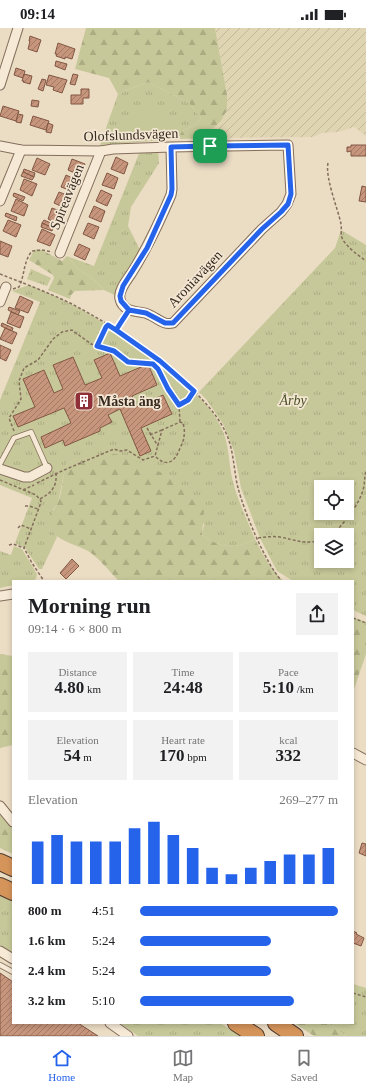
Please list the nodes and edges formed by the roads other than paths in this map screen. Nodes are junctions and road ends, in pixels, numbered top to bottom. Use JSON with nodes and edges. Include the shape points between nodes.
{"nodes":[{"id":1,"x":18,"y":28,"type":"edge"},
{"id":2,"x":0,"y":85,"type":"edge"},
{"id":3,"x":288,"y":145,"type":"joint"},
{"id":4,"x":0,"y":146,"type":"edge"},
{"id":5,"x":171,"y":147,"type":"junction"},
{"id":6,"x":21,"y":150,"type":"junction"},
{"id":7,"x":101,"y":151,"type":"junction"},
{"id":8,"x":0,"y":201,"type":"edge"},
{"id":9,"x":60,"y":253,"type":"road end"},
{"id":10,"x":6,"y":287,"type":"road end"},
{"id":11,"x":0,"y":302,"type":"edge"},
{"id":12,"x":0,"y":464,"type":"edge"},
{"id":13,"x":46,"y":468,"type":"joint"},
{"id":14,"x":0,"y":469,"type":"edge"},
{"id":15,"x":12,"y":594,"type":"edge"},
{"id":16,"x":0,"y":596,"type":"edge"},
{"id":17,"x":354,"y":754,"type":"edge"},
{"id":18,"x":366,"y":760,"type":"edge"},
{"id":19,"x":0,"y":806,"type":"edge"},
{"id":20,"x":12,"y":821,"type":"edge"},
{"id":21,"x":0,"y":862,"type":"edge"},
{"id":22,"x":12,"y":868,"type":"edge"},
{"id":23,"x":0,"y":886,"type":"edge"},
{"id":24,"x":12,"y":892,"type":"edge"},
{"id":25,"x":0,"y":952,"type":"edge"},
{"id":26,"x":12,"y":958,"type":"edge"},
{"id":27,"x":0,"y":964,"type":"edge"},
{"id":28,"x":12,"y":971,"type":"edge"},
{"id":29,"x":111,"y":1024,"type":"edge"},
{"id":30,"x":238,"y":1024,"type":"edge"},
{"id":31,"x":277,"y":1024,"type":"edge"},
{"id":32,"x":128,"y":1036,"type":"edge"},
{"id":33,"x":256,"y":1036,"type":"edge"},
{"id":34,"x":295,"y":1036,"type":"edge"}],
"edges":[{"from":1,"to":2,"type":"street"},
{"from":3,"to":5,"type":"street","name":"Olofslundsvägen"},
{"from":3,"to":5,"type":"street","name":"Aroniavägen","via":[[291,194],[288,204],[173,323],[165,323],[146,313],[129,310],[121,301],[121,291],[147,248],[171,195]]},
{"from":4,"to":6,"type":"street","name":"Olofslundsvägen"},
{"from":5,"to":7,"type":"street","name":"Olofslundsvägen"},
{"from":6,"to":7,"type":"street","name":"Olofslundsvägen"},
{"from":6,"to":8,"type":"street"},
{"from":7,"to":9,"type":"street","name":"Spireavägen"},
{"from":10,"to":11,"type":"street"},
{"from":12,"to":13,"type":"lane","via":[[14,438],[30,432]]},
{"from":13,"to":14,"type":"street","via":[[30,478]]},
{"from":15,"to":16,"type":"street"},
{"from":17,"to":18,"type":"street"},
{"from":19,"to":20,"type":"street"},
{"from":21,"to":22,"type":"highway"},
{"from":23,"to":24,"type":"highway"},
{"from":25,"to":26,"type":"street"},
{"from":27,"to":28,"type":"lane"},
{"from":29,"to":32,"type":"street"},
{"from":30,"to":33,"type":"highway"},
{"from":31,"to":34,"type":"highway"}]}
